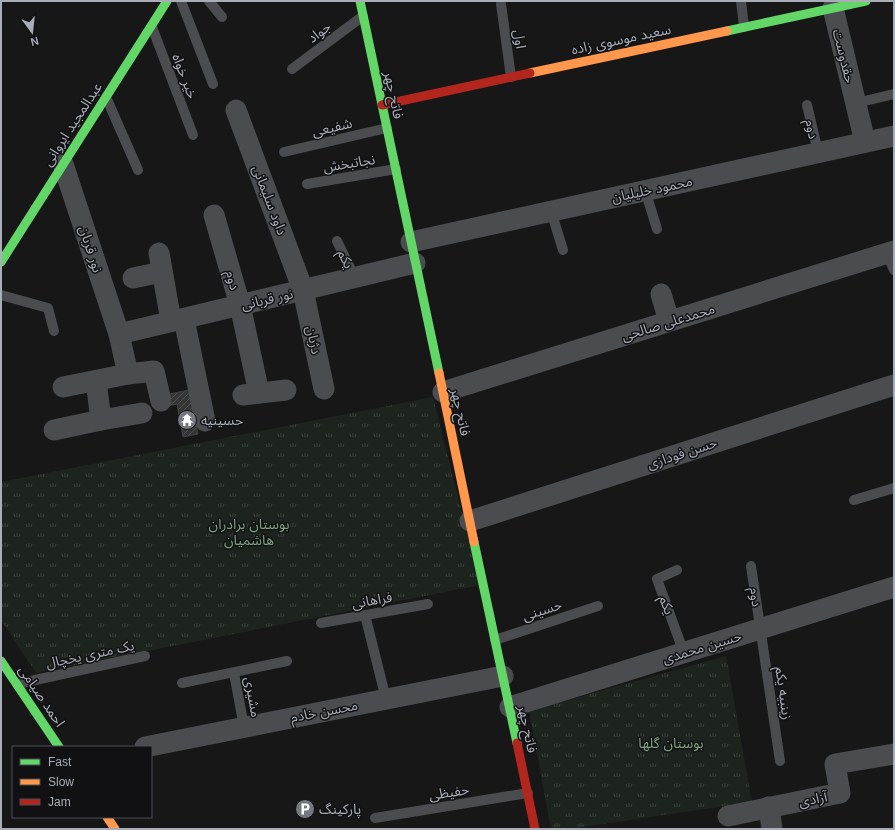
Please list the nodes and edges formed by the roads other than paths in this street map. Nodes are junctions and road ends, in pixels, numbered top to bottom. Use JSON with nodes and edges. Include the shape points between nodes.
{"nodes":[{"id":1,"x":209,"y":1,"type":"edge"},
{"id":2,"x":360,"y":1,"type":"edge"},
{"id":3,"x":742,"y":1,"type":"edge"},
{"id":4,"x":169,"y":2,"type":"edge"},
{"id":5,"x":861,"y":2,"type":"edge"},
{"id":6,"x":502,"y":4,"type":"dead end"},
{"id":7,"x":833,"y":8,"type":"junction"},
{"id":8,"x":363,"y":16,"type":"junction"},
{"id":9,"x":222,"y":17,"type":"dead end"},
{"id":10,"x":151,"y":26,"type":"junction"},
{"id":11,"x":744,"y":27,"type":"junction"},
{"id":12,"x":292,"y":70,"type":"dead end"},
{"id":13,"x":511,"y":77,"type":"junction"},
{"id":14,"x":213,"y":84,"type":"dead end"},
{"id":15,"x":894,"y":94,"type":"edge"},
{"id":16,"x":106,"y":97,"type":"junction"},
{"id":17,"x":856,"y":103,"type":"junction"},
{"id":18,"x":382,"y":105,"type":"junction"},
{"id":19,"x":807,"y":105,"type":"dead end"},
{"id":20,"x":236,"y":110,"type":"dead end"},
{"id":21,"x":387,"y":128,"type":"junction"},
{"id":22,"x":192,"y":136,"type":"dead end"},
{"id":23,"x":894,"y":136,"type":"edge"},
{"id":24,"x":865,"y":142,"type":"junction"},
{"id":25,"x":284,"y":152,"type":"dead end"},
{"id":26,"x":818,"y":152,"type":"junction"},
{"id":27,"x":63,"y":164,"type":"junction"},
{"id":28,"x":138,"y":170,"type":"dead end"},
{"id":29,"x":396,"y":170,"type":"junction"},
{"id":30,"x":307,"y":184,"type":"dead end"},
{"id":31,"x":646,"y":190,"type":"junction"},
{"id":32,"x":552,"y":211,"type":"junction"},
{"id":33,"x":214,"y":214,"type":"dead end"},
{"id":34,"x":657,"y":228,"type":"dead end"},
{"id":35,"x":337,"y":241,"type":"dead end"},
{"id":36,"x":411,"y":242,"type":"junction"},
{"id":37,"x":562,"y":250,"type":"dead end"},
{"id":38,"x":3,"y":254,"type":"edge"},
{"id":39,"x":892,"y":258,"type":"edge"},
{"id":40,"x":416,"y":263,"type":"junction"},
{"id":41,"x":133,"y":278,"type":"dead end"},
{"id":42,"x":355,"y":278,"type":"junction"},
{"id":43,"x":303,"y":290,"type":"junction"},
{"id":44,"x":661,"y":294,"type":"dead end"},
{"id":45,"x":1,"y":295,"type":"edge"},
{"id":46,"x":240,"y":305,"type":"junction"},
{"id":47,"x":178,"y":320,"type":"junction"},
{"id":48,"x":669,"y":321,"type":"junction"},
{"id":49,"x":54,"y":330,"type":"dead end"},
{"id":50,"x":119,"y":334,"type":"junction"},
{"id":51,"x":128,"y":374,"type":"junction"},
{"id":52,"x":96,"y":381,"type":"junction"},
{"id":53,"x":894,"y":385,"type":"edge"},
{"id":54,"x":63,"y":387,"type":"dead end"},
{"id":55,"x":324,"y":389,"type":"dead end"},
{"id":56,"x":286,"y":390,"type":"dead end"},
{"id":57,"x":442,"y":392,"type":"junction"},
{"id":58,"x":161,"y":402,"type":"dead end"},
{"id":59,"x":142,"y":413,"type":"dead end"},
{"id":60,"x":101,"y":420,"type":"junction"},
{"id":61,"x":205,"y":421,"type":"dead end"},
{"id":62,"x":54,"y":430,"type":"dead end"},
{"id":63,"x":894,"y":488,"type":"edge"},
{"id":64,"x":854,"y":500,"type":"dead end"},
{"id":65,"x":470,"y":521,"type":"junction"},
{"id":66,"x":751,"y":566,"type":"dead end"},
{"id":67,"x":677,"y":570,"type":"dead end"},
{"id":68,"x":894,"y":587,"type":"edge"},
{"id":69,"x":894,"y":591,"type":"edge"},
{"id":70,"x":428,"y":604,"type":"dead end"},
{"id":71,"x":598,"y":606,"type":"dead end"},
{"id":72,"x":365,"y":615,"type":"junction"},
{"id":73,"x":321,"y":623,"type":"dead end"},
{"id":74,"x":760,"y":629,"type":"junction"},
{"id":75,"x":495,"y":640,"type":"junction"},
{"id":76,"x":684,"y":653,"type":"junction"},
{"id":77,"x":145,"y":656,"type":"dead end"},
{"id":78,"x":1,"y":661,"type":"edge"},
{"id":79,"x":287,"y":661,"type":"dead end"},
{"id":80,"x":234,"y":672,"type":"junction"},
{"id":81,"x":503,"y":676,"type":"junction"},
{"id":82,"x":182,"y":683,"type":"dead end"},
{"id":83,"x":17,"y":684,"type":"junction"},
{"id":84,"x":386,"y":699,"type":"junction"},
{"id":85,"x":510,"y":707,"type":"junction"},
{"id":86,"x":244,"y":727,"type":"junction"},
{"id":87,"x":58,"y":746,"type":"edge"},
{"id":88,"x":150,"y":746,"type":"edge"},
{"id":89,"x":894,"y":754,"type":"edge"},
{"id":90,"x":780,"y":761,"type":"dead end"},
{"id":91,"x":528,"y":793,"type":"junction"},
{"id":92,"x":769,"y":807,"type":"junction"},
{"id":93,"x":728,"y":816,"type":"dead end"},
{"id":94,"x":108,"y":818,"type":"edge"},
{"id":95,"x":375,"y":818,"type":"dead end"},
{"id":96,"x":115,"y":829,"type":"edge"},
{"id":97,"x":535,"y":829,"type":"edge"},
{"id":98,"x":772,"y":829,"type":"edge"}],
"edges":[{"from":1,"to":9,"type":"lane"},
{"from":2,"to":8,"type":"street","name":"فاتح چهر"},
{"from":3,"to":11,"type":"lane"},
{"from":4,"to":10,"type":"street","name":"عبدالمجید ایروانی"},
{"from":4,"to":14,"type":"lane"},
{"from":5,"to":7,"type":"street","name":"سعید موسوی زاده"},
{"from":6,"to":13,"type":"lane","name":"اول"},
{"from":7,"to":11,"type":"street","name":"سعید موسوی زاده","via":[[805,11]]},
{"from":7,"to":17,"type":"street","name":"حقدوست"},
{"from":8,"to":12,"type":"lane","name":"جواد"},
{"from":8,"to":18,"type":"street","name":"فاتح چهر"},
{"from":10,"to":16,"type":"street","name":"عبدالمجید ایروانی"},
{"from":10,"to":22,"type":"lane","name":"خیر خواه"},
{"from":11,"to":13,"type":"street","name":"سعید موسوی زاده"},
{"from":13,"to":18,"type":"street","name":"سعید موسوی زاده"},
{"from":15,"to":17,"type":"lane","name":"حقدوست"},
{"from":16,"to":27,"type":"street","name":"عبدالمجید ایروانی"},
{"from":16,"to":28,"type":"lane"},
{"from":17,"to":24,"type":"street","name":"حقدوست"},
{"from":18,"to":21,"type":"street","name":"فاتح چهر"},
{"from":19,"to":26,"type":"lane","name":"دوم"},
{"from":20,"to":43,"type":"street","name":"داود سلیمانی"},
{"from":21,"to":25,"type":"lane","name":"شفیعی"},
{"from":21,"to":29,"type":"street","name":"فاتح چهر"},
{"from":23,"to":24,"type":"street","name":"محمود خلیلیان"},
{"from":24,"to":26,"type":"street","name":"محمود خلیلیان"},
{"from":26,"to":31,"type":"street","name":"محمود خلیلیان"},
{"from":27,"to":38,"type":"street","name":"عبدالمجید ایروانی"},
{"from":27,"to":50,"type":"street","name":"نور قربان"},
{"from":29,"to":30,"type":"lane","name":"نجاتبخش"},
{"from":29,"to":36,"type":"street","name":"فاتح چهر"},
{"from":31,"to":32,"type":"street","name":"محمود خلیلیان"},
{"from":31,"to":34,"type":"lane"},
{"from":32,"to":36,"type":"street","name":"محمود خلیلیان"},
{"from":32,"to":37,"type":"lane"},
{"from":33,"to":46,"type":"street","name":"دوم"},
{"from":35,"to":42,"type":"lane","name":"یکم"},
{"from":36,"to":40,"type":"street","name":"فاتح چهر"},
{"from":39,"to":48,"type":"street","name":"محمدعلی صالحی"},
{"from":40,"to":42,"type":"street","name":"نور قربانی"},
{"from":40,"to":57,"type":"street","name":"فاتح چهر"},
{"from":41,"to":47,"type":"street","via":[[160,263]]},
{"from":42,"to":43,"type":"street","name":"نور قربانی"},
{"from":43,"to":46,"type":"street","name":"نور قربانی"},
{"from":43,"to":55,"type":"street","name":"دژبان"},
{"from":44,"to":48,"type":"street"},
{"from":45,"to":49,"type":"lane","via":[[48,308]]},
{"from":46,"to":47,"type":"street","name":"نور قربانی"},
{"from":46,"to":56,"type":"street","name":"دوم","via":[[251,394]]},
{"from":47,"to":50,"type":"street","name":"نور قربانی"},
{"from":47,"to":61,"type":"street"},
{"from":48,"to":57,"type":"street","name":"محمدعلی صالحی"},
{"from":50,"to":51,"type":"street","name":"نور قربان"},
{"from":51,"to":52,"type":"street"},
{"from":51,"to":58,"type":"street","via":[[154,371]]},
{"from":52,"to":54,"type":"street"},
{"from":52,"to":60,"type":"street"},
{"from":53,"to":65,"type":"street","name":"حسن فودازی"},
{"from":57,"to":65,"type":"street","name":"فاتح چهر"},
{"from":59,"to":60,"type":"street"},
{"from":60,"to":62,"type":"street"},
{"from":63,"to":64,"type":"lane"},
{"from":65,"to":75,"type":"street","name":"فاتح چهر"},
{"from":66,"to":74,"type":"lane","name":"دوم"},
{"from":67,"to":76,"type":"lane","name":"یکم","via":[[657,579]]},
{"from":68,"to":69,"type":"lane"},
{"from":68,"to":74,"type":"street","name":"حسین محمدی"},
{"from":70,"to":72,"type":"lane","name":"فراهانی"},
{"from":71,"to":75,"type":"lane","name":"حسینی"},
{"from":72,"to":73,"type":"lane","name":"فراهانی"},
{"from":72,"to":84,"type":"lane"},
{"from":74,"to":76,"type":"street","name":"حسین محمدی"},
{"from":74,"to":90,"type":"lane","name":"زینبیه یکم"},
{"from":75,"to":81,"type":"street","name":"فاتح چهر"},
{"from":76,"to":85,"type":"street","name":"حسین محمدی"},
{"from":77,"to":83,"type":"lane","name":"یک متری یخچال"},
{"from":78,"to":83,"type":"street","name":"احمد صیامی"},
{"from":79,"to":80,"type":"lane","name":"مشیری"},
{"from":80,"to":82,"type":"lane","name":"مشیری"},
{"from":80,"to":86,"type":"lane","name":"مشیری"},
{"from":81,"to":84,"type":"street","name":"محسن خادم"},
{"from":81,"to":85,"type":"street","name":"فاتح چهر"},
{"from":83,"to":87,"type":"street","name":"احمد صیامی"},
{"from":84,"to":86,"type":"street","name":"محسن خادم"},
{"from":85,"to":91,"type":"street","name":"فاتح چهر"},
{"from":86,"to":88,"type":"street","name":"محسن خادم"},
{"from":89,"to":92,"type":"street","name":"آزادی","via":[[835,764],[840,793]]},
{"from":91,"to":95,"type":"lane","name":"حفیظی"},
{"from":91,"to":97,"type":"street","name":"فاتح چهر"},
{"from":92,"to":93,"type":"street"},
{"from":92,"to":98,"type":"street"},
{"from":94,"to":96,"type":"street"}]}
